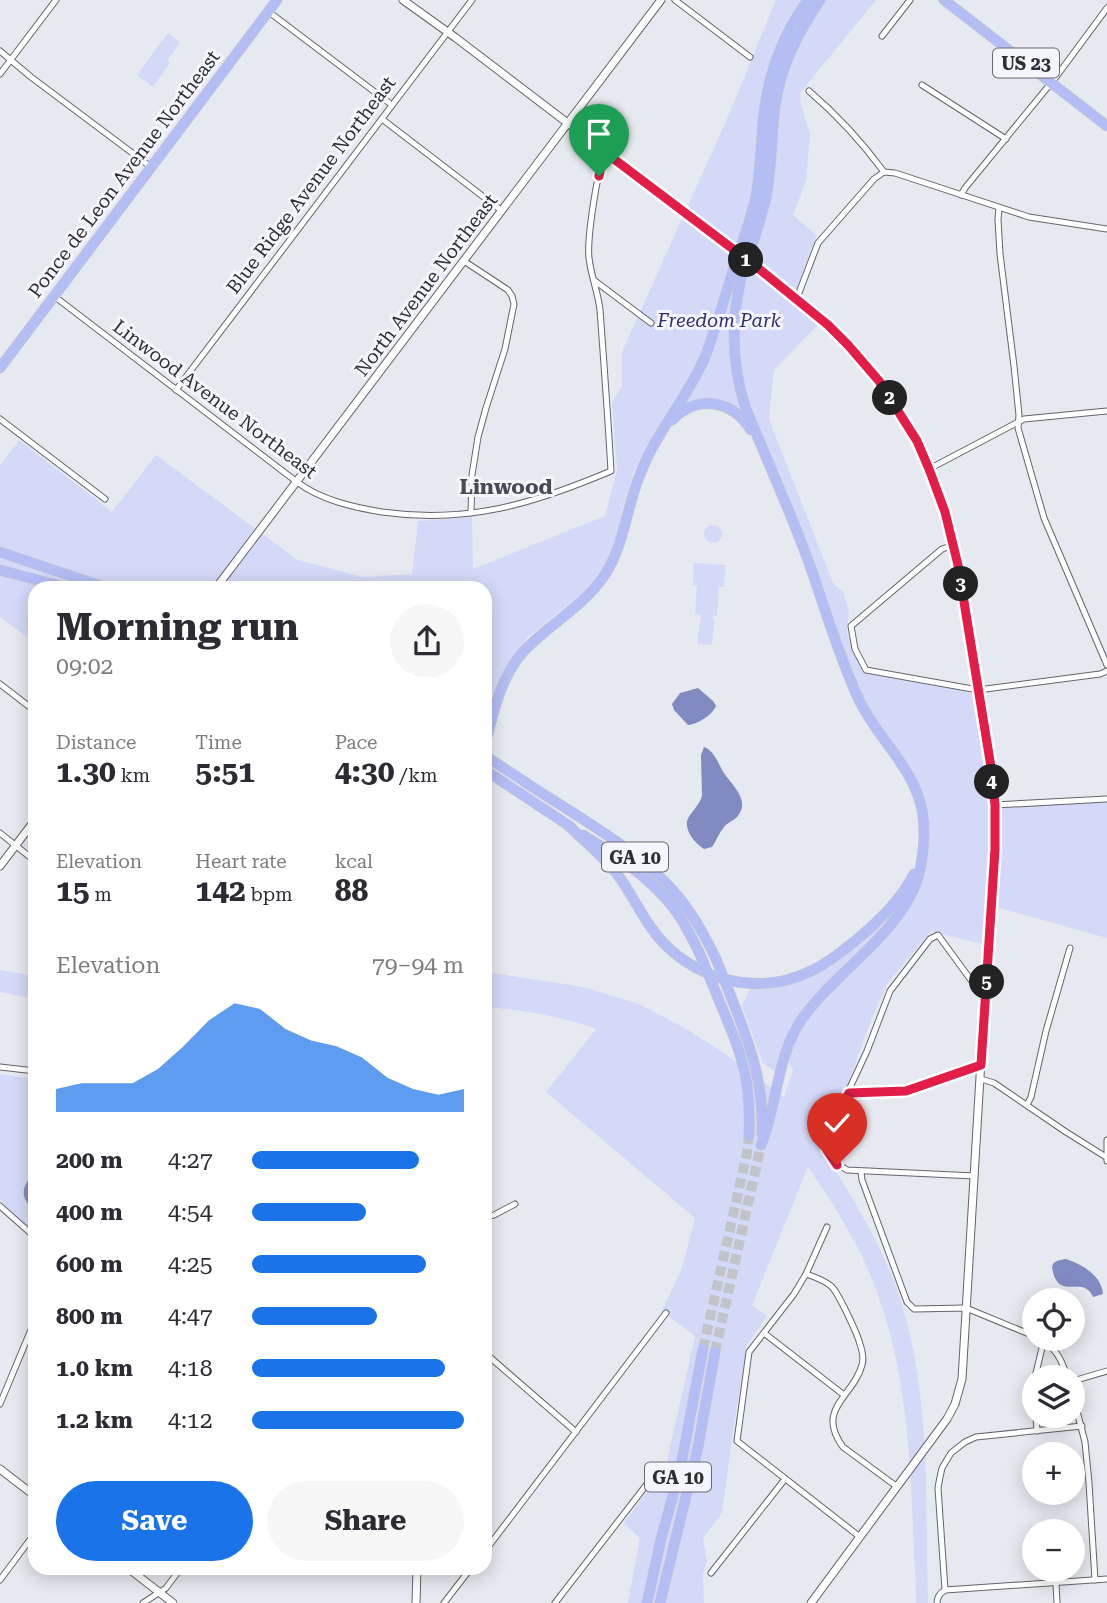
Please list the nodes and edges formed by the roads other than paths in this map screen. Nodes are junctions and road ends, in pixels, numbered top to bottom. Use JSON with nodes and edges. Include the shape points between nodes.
{"nodes":[{"id":1,"x":56,"y":0,"type":"edge"},
{"id":2,"x":277,"y":0,"type":"edge"},
{"id":3,"x":403,"y":0,"type":"edge"},
{"id":4,"x":472,"y":0,"type":"edge"},
{"id":5,"x":661,"y":0,"type":"edge"},
{"id":6,"x":675,"y":0,"type":"edge"},
{"id":7,"x":808,"y":0,"type":"edge"},
{"id":8,"x":820,"y":0,"type":"edge"},
{"id":9,"x":910,"y":0,"type":"edge"},
{"id":10,"x":948,"y":1,"type":"edge"},
{"id":11,"x":1107,"y":8,"type":"edge"},
{"id":12,"x":268,"y":12,"type":"junction"},
{"id":13,"x":447,"y":33,"type":"junction"},
{"id":14,"x":883,"y":36,"type":"dead end"},
{"id":15,"x":0,"y":51,"type":"edge"},
{"id":16,"x":750,"y":57,"type":"dead end"},
{"id":17,"x":10,"y":60,"type":"junction"},
{"id":18,"x":0,"y":74,"type":"edge"},
{"id":19,"x":1052,"y":82,"type":"junction"},
{"id":20,"x":922,"y":85,"type":"dead end"},
{"id":21,"x":809,"y":91,"type":"dead end"},
{"id":22,"x":393,"y":104,"type":"junction"},
{"id":23,"x":382,"y":119,"type":"junction"},
{"id":24,"x":568,"y":124,"type":"junction"},
{"id":25,"x":1107,"y":126,"type":"edge"},
{"id":26,"x":1006,"y":139,"type":"junction"},
{"id":27,"x":606,"y":153,"type":"junction"},
{"id":28,"x":150,"y":167,"type":"junction"},
{"id":29,"x":884,"y":172,"type":"junction"},
{"id":30,"x":961,"y":195,"type":"junction"},
{"id":31,"x":999,"y":208,"type":"junction"},
{"id":32,"x":502,"y":211,"type":"junction"},
{"id":33,"x":1107,"y":229,"type":"edge"},
{"id":34,"x":743,"y":257,"type":"junction"},
{"id":35,"x":464,"y":261,"type":"junction"},
{"id":36,"x":594,"y":280,"type":"junction"},
{"id":37,"x":54,"y":296,"type":"junction"},
{"id":38,"x":797,"y":298,"type":"junction"},
{"id":39,"x":651,"y":323,"type":"dead end"},
{"id":40,"x":0,"y":369,"type":"edge"},
{"id":41,"x":176,"y":390,"type":"junction"},
{"id":42,"x":1107,"y":411,"type":"edge"},
{"id":43,"x":0,"y":419,"type":"edge"},
{"id":44,"x":1018,"y":422,"type":"junction"},
{"id":45,"x":654,"y":444,"type":"junction"},
{"id":46,"x":762,"y":449,"type":"junction"},
{"id":47,"x":929,"y":469,"type":"junction"},
{"id":48,"x":296,"y":482,"type":"junction"},
{"id":49,"x":105,"y":499,"type":"dead end"},
{"id":50,"x":471,"y":513,"type":"junction"},
{"id":51,"x":954,"y":545,"type":"junction"},
{"id":52,"x":0,"y":552,"type":"edge"},
{"id":53,"x":0,"y":570,"type":"edge"},
{"id":54,"x":42,"y":581,"type":"edge"},
{"id":55,"x":86,"y":581,"type":"edge"},
{"id":56,"x":221,"y":581,"type":"edge"},
{"id":57,"x":1104,"y":651,"type":"edge"},
{"id":58,"x":1107,"y":665,"type":"edge"},
{"id":59,"x":1107,"y":671,"type":"edge"},
{"id":60,"x":0,"y":684,"type":"edge"},
{"id":61,"x":978,"y":690,"type":"junction"},
{"id":62,"x":28,"y":706,"type":"edge"},
{"id":63,"x":492,"y":718,"type":"edge"},
{"id":64,"x":492,"y":761,"type":"edge"},
{"id":65,"x":492,"y":775,"type":"edge"},
{"id":66,"x":1107,"y":799,"type":"edge"},
{"id":67,"x":995,"y":805,"type":"junction"},
{"id":68,"x":568,"y":825,"type":"junction"},
{"id":69,"x":28,"y":829,"type":"edge"},
{"id":70,"x":0,"y":832,"type":"edge"},
{"id":71,"x":16,"y":845,"type":"junction"},
{"id":72,"x":922,"y":852,"type":"junction"},
{"id":73,"x":28,"y":855,"type":"edge"},
{"id":74,"x":0,"y":866,"type":"edge"},
{"id":75,"x":1070,"y":948,"type":"dead end"},
{"id":76,"x":986,"y":991,"type":"junction"},
{"id":77,"x":981,"y":1065,"type":"junction"},
{"id":78,"x":0,"y":1067,"type":"edge"},
{"id":79,"x":28,"y":1071,"type":"edge"},
{"id":80,"x":981,"y":1079,"type":"junction"},
{"id":81,"x":849,"y":1093,"type":"junction"},
{"id":82,"x":1027,"y":1105,"type":"junction"},
{"id":83,"x":749,"y":1135,"type":"tunnel mouth"},
{"id":84,"x":1107,"y":1140,"type":"edge"},
{"id":85,"x":1107,"y":1159,"type":"edge"},
{"id":86,"x":861,"y":1172,"type":"junction"},
{"id":87,"x":975,"y":1176,"type":"junction"},
{"id":88,"x":515,"y":1204,"type":"dead end"},
{"id":89,"x":0,"y":1206,"type":"edge"},
{"id":90,"x":492,"y":1216,"type":"edge"},
{"id":91,"x":827,"y":1227,"type":"dead end"},
{"id":92,"x":28,"y":1231,"type":"edge"},
{"id":93,"x":806,"y":1274,"type":"junction"},
{"id":94,"x":966,"y":1308,"type":"junction"},
{"id":95,"x":666,"y":1314,"type":"dead end"},
{"id":96,"x":1022,"y":1331,"type":"edge"},
{"id":97,"x":764,"y":1333,"type":"junction"},
{"id":98,"x":28,"y":1338,"type":"edge"},
{"id":99,"x":703,"y":1349,"type":"tunnel mouth"},
{"id":100,"x":715,"y":1352,"type":"tunnel mouth"},
{"id":101,"x":492,"y":1359,"type":"edge"},
{"id":102,"x":1107,"y":1371,"type":"edge"},
{"id":103,"x":1085,"y":1377,"type":"edge"},
{"id":104,"x":844,"y":1395,"type":"junction"},
{"id":105,"x":0,"y":1404,"type":"edge"},
{"id":106,"x":1037,"y":1428,"type":"edge"},
{"id":107,"x":1064,"y":1428,"type":"edge"},
{"id":108,"x":1082,"y":1428,"type":"edge"},
{"id":109,"x":1037,"y":1431,"type":"junction"},
{"id":110,"x":576,"y":1432,"type":"junction"},
{"id":111,"x":661,"y":1466,"type":"dead end"},
{"id":112,"x":0,"y":1469,"type":"edge"},
{"id":113,"x":785,"y":1479,"type":"junction"},
{"id":114,"x":896,"y":1486,"type":"junction"},
{"id":115,"x":28,"y":1491,"type":"edge"},
{"id":116,"x":860,"y":1537,"type":"junction"},
{"id":117,"x":28,"y":1542,"type":"edge"},
{"id":118,"x":492,"y":1542,"type":"edge"},
{"id":119,"x":711,"y":1573,"type":"dead end"},
{"id":120,"x":137,"y":1575,"type":"edge"},
{"id":121,"x":176,"y":1575,"type":"edge"},
{"id":122,"x":417,"y":1575,"type":"edge"},
{"id":123,"x":466,"y":1575,"type":"edge"},
{"id":124,"x":1107,"y":1579,"type":"edge"},
{"id":125,"x":0,"y":1580,"type":"edge"},
{"id":126,"x":1095,"y":1580,"type":"junction"},
{"id":127,"x":1056,"y":1583,"type":"junction"},
{"id":128,"x":945,"y":1590,"type":"junction"},
{"id":129,"x":159,"y":1592,"type":"junction"},
{"id":130,"x":143,"y":1603,"type":"edge"},
{"id":131,"x":173,"y":1603,"type":"edge"},
{"id":132,"x":416,"y":1603,"type":"edge"},
{"id":133,"x":444,"y":1603,"type":"edge"},
{"id":134,"x":555,"y":1603,"type":"edge"},
{"id":135,"x":647,"y":1603,"type":"edge"},
{"id":136,"x":660,"y":1603,"type":"edge"},
{"id":137,"x":811,"y":1603,"type":"edge"},
{"id":138,"x":937,"y":1603,"type":"edge"},
{"id":139,"x":1057,"y":1603,"type":"edge"}],
"edges":[{"from":1,"to":17,"type":"street"},
{"from":2,"to":12,"type":"highway","name":"Ponce de Leon Avenue Northeast"},
{"from":3,"to":13,"type":"main road"},
{"from":4,"to":13,"type":"street","name":"Blue Ridge Avenue Northeast"},
{"from":5,"to":24,"type":"main road","name":"North Avenue Northeast"},
{"from":6,"to":16,"type":"street"},
{"from":7,"to":34,"type":"highway","via":[[785,38],[769,81]]},
{"from":8,"to":34,"type":"highway","via":[[796,38],[781,78],[766,197]]},
{"from":9,"to":14,"type":"street"},
{"from":10,"to":19,"type":"highway","number":"US 23"},
{"from":11,"to":19,"type":"street"},
{"from":12,"to":22,"type":"street"},
{"from":12,"to":28,"type":"highway","name":"Ponce de Leon Avenue Northeast"},
{"from":13,"to":22,"type":"street","name":"Blue Ridge Avenue Northeast"},
{"from":13,"to":24,"type":"main road"},
{"from":15,"to":17,"type":"street"},
{"from":17,"to":18,"type":"street"},
{"from":17,"to":28,"type":"street"},
{"from":19,"to":25,"type":"highway","number":"US 23"},
{"from":19,"to":26,"type":"street"},
{"from":20,"to":26,"type":"street"},
{"from":21,"to":29,"type":"street"},
{"from":22,"to":23,"type":"street","name":"Blue Ridge Avenue Northeast"},
{"from":23,"to":32,"type":"street"},
{"from":23,"to":41,"type":"street","name":"Blue Ridge Avenue Northeast"},
{"from":24,"to":27,"type":"main road"},
{"from":24,"to":32,"type":"main road","name":"North Avenue Northeast"},
{"from":26,"to":30,"type":"street"},
{"from":27,"to":34,"type":"main road"},
{"from":27,"to":36,"type":"street","via":[[589,240]]},
{"from":28,"to":37,"type":"highway","name":"Ponce de Leon Avenue Northeast"},
{"from":29,"to":30,"type":"street"},
{"from":29,"to":38,"type":"street","via":[[818,243]]},
{"from":30,"to":31,"type":"street"},
{"from":31,"to":33,"type":"street","via":[[1040,220]]},
{"from":31,"to":44,"type":"street"},
{"from":32,"to":35,"type":"main road","name":"North Avenue Northeast"},
{"from":34,"to":38,"type":"main road"},
{"from":34,"to":45,"type":"highway","via":[[703,360]]},
{"from":34,"to":46,"type":"highway","via":[[735,352],[742,396]]},
{"from":35,"to":48,"type":"main road","name":"North Avenue Northeast"},
{"from":35,"to":50,"type":"street","via":[[508,290],[514,304],[478,437]]},
{"from":36,"to":39,"type":"street"},
{"from":36,"to":50,"type":"street","name":"Linwood Avenue Northeast","via":[[611,471],[536,500]]},
{"from":37,"to":40,"type":"highway","name":"Ponce de Leon Avenue Northeast"},
{"from":37,"to":41,"type":"street","name":"Linwood Avenue Northeast"},
{"from":38,"to":47,"type":"main road","via":[[879,381]]},
{"from":41,"to":48,"type":"street","name":"Linwood Avenue Northeast"},
{"from":42,"to":44,"type":"street"},
{"from":43,"to":49,"type":"street"},
{"from":44,"to":47,"type":"street"},
{"from":44,"to":57,"type":"street","via":[[1044,518]]},
{"from":45,"to":46,"type":"highway","via":[[682,411],[712,404],[740,416]]},
{"from":45,"to":63,"type":"highway","via":[[604,577],[523,653],[508,673]]},
{"from":46,"to":72,"type":"highway","via":[[859,699],[914,785],[923,813]]},
{"from":47,"to":51,"type":"main road"},
{"from":48,"to":50,"type":"street","name":"Linwood Avenue Northeast","via":[[323,497],[371,510]]},
{"from":48,"to":56,"type":"main road","name":"North Avenue Northeast"},
{"from":51,"to":61,"type":"main road"},
{"from":51,"to":61,"type":"street","via":[[942,549],[851,626],[855,649],[866,670]]},
{"from":52,"to":55,"type":"highway"},
{"from":53,"to":54,"type":"highway"},
{"from":57,"to":58,"type":"street"},
{"from":59,"to":61,"type":"street"},
{"from":60,"to":62,"type":"street"},
{"from":61,"to":67,"type":"main road"},
{"from":64,"to":72,"type":"highway","number":"GA 10","bridge":true,"via":[[611,838],[677,894],[716,959],[753,1055],[760,1088],[761,1144],[789,1043],[807,1012],[901,911],[915,886]]},
{"from":65,"to":68,"type":"highway","number":"GA 10"},
{"from":66,"to":67,"type":"street"},
{"from":67,"to":76,"type":"main road"},
{"from":68,"to":72,"type":"highway","via":[[617,874],[673,952],[701,971],[748,984],[793,979],[834,957],[889,911],[911,881]]},
{"from":68,"to":83,"type":"highway","number":"GA 10","bridge":true,"via":[[655,887],[682,921],[737,1045],[749,1098]]},
{"from":69,"to":71,"type":"main road"},
{"from":70,"to":71,"type":"street"},
{"from":71,"to":73,"type":"street"},
{"from":71,"to":74,"type":"main road"},
{"from":75,"to":82,"type":"street"},
{"from":76,"to":77,"type":"main road"},
{"from":76,"to":81,"type":"street","via":[[979,991],[938,935],[930,939],[890,991]]},
{"from":77,"to":80,"type":"main road"},
{"from":77,"to":81,"type":"street","via":[[906,1091]]},
{"from":78,"to":79,"type":"street"},
{"from":80,"to":82,"type":"street"},
{"from":80,"to":87,"type":"main road"},
{"from":81,"to":86,"type":"street","via":[[826,1136],[827,1150],[837,1165]]},
{"from":82,"to":85,"type":"street"},
{"from":84,"to":85,"type":"street"},
{"from":86,"to":87,"type":"street"},
{"from":86,"to":94,"type":"street","via":[[907,1302],[914,1309]]},
{"from":87,"to":94,"type":"main road"},
{"from":88,"to":90,"type":"street"},
{"from":89,"to":92,"type":"street"},
{"from":91,"to":93,"type":"street"},
{"from":93,"to":97,"type":"street"},
{"from":93,"to":104,"type":"street","via":[[835,1291],[860,1343],[863,1362]]},
{"from":94,"to":96,"type":"street"},
{"from":94,"to":114,"type":"main road","via":[[962,1379],[955,1404]]},
{"from":95,"to":110,"type":"street"},
{"from":97,"to":104,"type":"street"},
{"from":97,"to":113,"type":"street","via":[[749,1352],[737,1441]]},
{"from":98,"to":105,"type":"street"},
{"from":99,"to":135,"type":"highway","number":"GA 10","via":[[680,1470]]},
{"from":100,"to":136,"type":"highway","number":"GA 10","via":[[698,1447]]},
{"from":101,"to":110,"type":"street"},
{"from":102,"to":103,"type":"street"},
{"from":104,"to":114,"type":"street","via":[[834,1419],[837,1438]]},
{"from":106,"to":109,"type":"street"},
{"from":107,"to":109,"type":"street"},
{"from":108,"to":126,"type":"street"},
{"from":109,"to":128,"type":"street","via":[[976,1437],[946,1461],[938,1489]]},
{"from":110,"to":118,"type":"street"},
{"from":111,"to":134,"type":"street"},
{"from":112,"to":115,"type":"main road"},
{"from":113,"to":116,"type":"street"},
{"from":113,"to":119,"type":"street"},
{"from":114,"to":116,"type":"main road"},
{"from":116,"to":137,"type":"main road"},
{"from":117,"to":125,"type":"street"},
{"from":120,"to":129,"type":"main road"},
{"from":121,"to":129,"type":"street"},
{"from":122,"to":132,"type":"main road"},
{"from":123,"to":133,"type":"street"},
{"from":124,"to":126,"type":"street"},
{"from":126,"to":127,"type":"street"},
{"from":127,"to":128,"type":"street"},
{"from":127,"to":139,"type":"street"},
{"from":128,"to":138,"type":"street"},
{"from":129,"to":130,"type":"street"},
{"from":129,"to":131,"type":"main road"}]}
